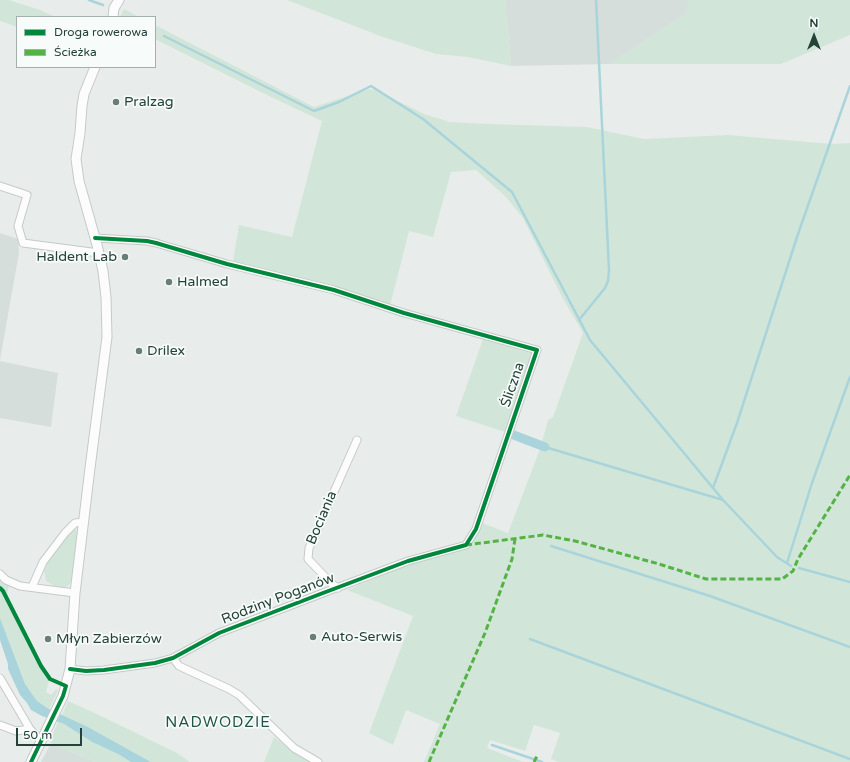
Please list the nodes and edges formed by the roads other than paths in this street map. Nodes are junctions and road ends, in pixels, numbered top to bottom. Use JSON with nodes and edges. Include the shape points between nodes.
{"nodes":[{"id":1,"x":119,"y":0,"type":"edge"},
{"id":2,"x":113,"y":16,"type":"edge"},
{"id":3,"x":95,"y":68,"type":"edge"},
{"id":4,"x":0,"y":186,"type":"edge"},
{"id":5,"x":96,"y":238,"type":"junction"},
{"id":6,"x":99,"y":253,"type":"junction"},
{"id":7,"x":357,"y":440,"type":"dead end"},
{"id":8,"x":84,"y":522,"type":"junction"},
{"id":9,"x":470,"y":540,"type":"joint"},
{"id":10,"x":0,"y":574,"type":"edge"},
{"id":11,"x":32,"y":587,"type":"junction"},
{"id":12,"x":338,"y":588,"type":"junction"},
{"id":13,"x":75,"y":593,"type":"junction"},
{"id":14,"x":173,"y":658,"type":"junction"},
{"id":15,"x":70,"y":669,"type":"junction"},
{"id":16,"x":0,"y":678,"type":"edge"},
{"id":17,"x":0,"y":725,"type":"edge"},
{"id":18,"x":30,"y":730,"type":"junction"},
{"id":19,"x":43,"y":737,"type":"junction"},
{"id":20,"x":31,"y":762,"type":"edge"},
{"id":21,"x":318,"y":762,"type":"edge"}],
"edges":[{"from":1,"to":2,"type":"street"},
{"from":3,"to":5,"type":"street","via":[[83,100],[76,159],[79,182]]},
{"from":4,"to":6,"type":"street","via":[[27,195],[18,226],[23,243]]},
{"from":5,"to":6,"type":"street"},
{"from":5,"to":9,"type":"street","name":"Śliczna","via":[[156,243],[227,264],[314,285],[537,350],[476,529]]},
{"from":6,"to":8,"type":"street","via":[[106,298],[107,337]]},
{"from":7,"to":12,"type":"street","name":"Bociania","via":[[309,548],[308,559]]},
{"from":8,"to":11,"type":"street","via":[[75,523],[65,533],[43,562]]},
{"from":8,"to":13,"type":"street"},
{"from":9,"to":12,"type":"street","name":"Rodziny Poganów","via":[[461,547],[408,562]]},
{"from":10,"to":11,"type":"street","via":[[13,584]]},
{"from":11,"to":13,"type":"street"},
{"from":12,"to":14,"type":"street","name":"Rodziny Poganów","via":[[219,633]]},
{"from":13,"to":15,"type":"street"},
{"from":14,"to":15,"type":"street","name":"Rodziny Poganów","via":[[104,670]]},
{"from":14,"to":21,"type":"street","via":[[179,666],[238,695],[294,748]]},
{"from":15,"to":19,"type":"street","via":[[63,696]]},
{"from":16,"to":18,"type":"street"},
{"from":17,"to":18,"type":"street","via":[[16,731]]},
{"from":18,"to":19,"type":"street"},
{"from":19,"to":20,"type":"street"}]}
